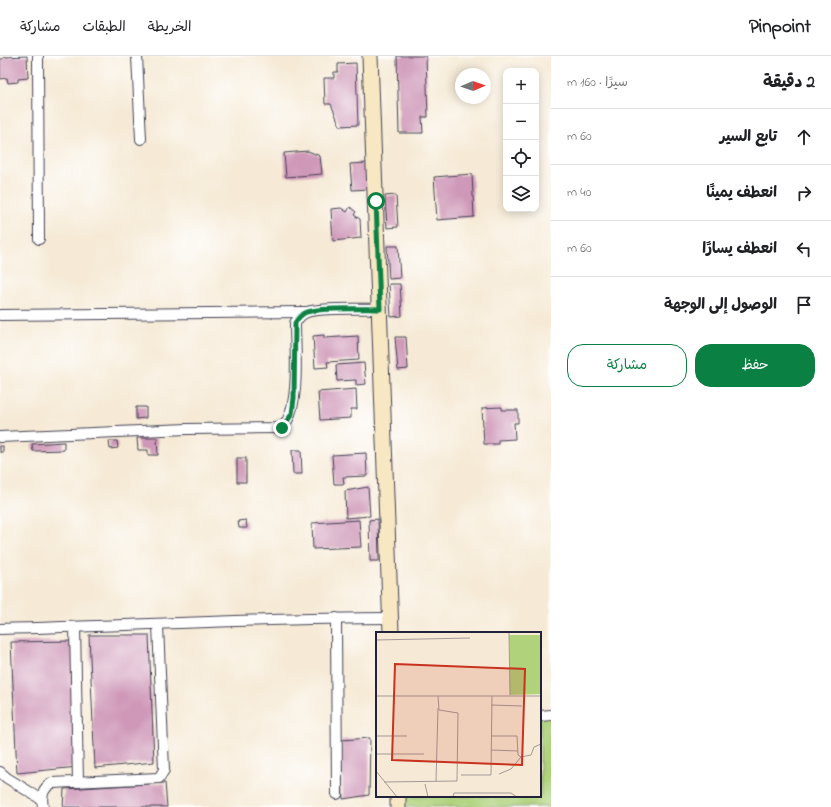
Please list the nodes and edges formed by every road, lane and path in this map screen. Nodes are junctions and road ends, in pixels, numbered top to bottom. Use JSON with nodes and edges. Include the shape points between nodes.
{"nodes":[{"id":1,"x":38,"y":56,"type":"edge"},
{"id":2,"x":138,"y":56,"type":"edge"},
{"id":3,"x":370,"y":56,"type":"edge"},
{"id":4,"x":141,"y":139,"type":"dead end"},
{"id":5,"x":39,"y":239,"type":"dead end"},
{"id":6,"x":380,"y":309,"type":"junction"},
{"id":7,"x":306,"y":312,"type":"junction"},
{"id":8,"x":0,"y":315,"type":"edge"},
{"id":9,"x":0,"y":437,"type":"edge"},
{"id":10,"x":336,"y":618,"type":"junction"},
{"id":11,"x":158,"y":625,"type":"junction"},
{"id":12,"x":391,"y":626,"type":"edge"},
{"id":13,"x":75,"y":627,"type":"junction"},
{"id":14,"x":0,"y":628,"type":"edge"},
{"id":15,"x":551,"y":715,"type":"edge"},
{"id":16,"x":541,"y":716,"type":"edge"},
{"id":17,"x":0,"y":772,"type":"edge"},
{"id":18,"x":78,"y":782,"type":"junction"},
{"id":19,"x":337,"y":794,"type":"dead end"},
{"id":20,"x":42,"y":803,"type":"edge"}],
"edges":[{"from":1,"to":5,"type":"street"},
{"from":2,"to":4,"type":"street"},
{"from":3,"to":6,"type":"main road"},
{"from":6,"to":7,"type":"street"},
{"from":6,"to":12,"type":"main road"},
{"from":7,"to":8,"type":"street"},
{"from":7,"to":9,"type":"street","via":[[295,323],[294,398],[292,414],[282,428],[187,429]]},
{"from":10,"to":11,"type":"street"},
{"from":10,"to":12,"type":"street"},
{"from":10,"to":19,"type":"street"},
{"from":11,"to":13,"type":"street"},
{"from":11,"to":18,"type":"street","via":[[164,770],[162,775],[159,778]]},
{"from":13,"to":14,"type":"street"},
{"from":13,"to":18,"type":"street"},
{"from":15,"to":16,"type":"street"},
{"from":17,"to":20,"type":"street"},
{"from":18,"to":20,"type":"street","via":[[52,783],[45,787]]}]}
